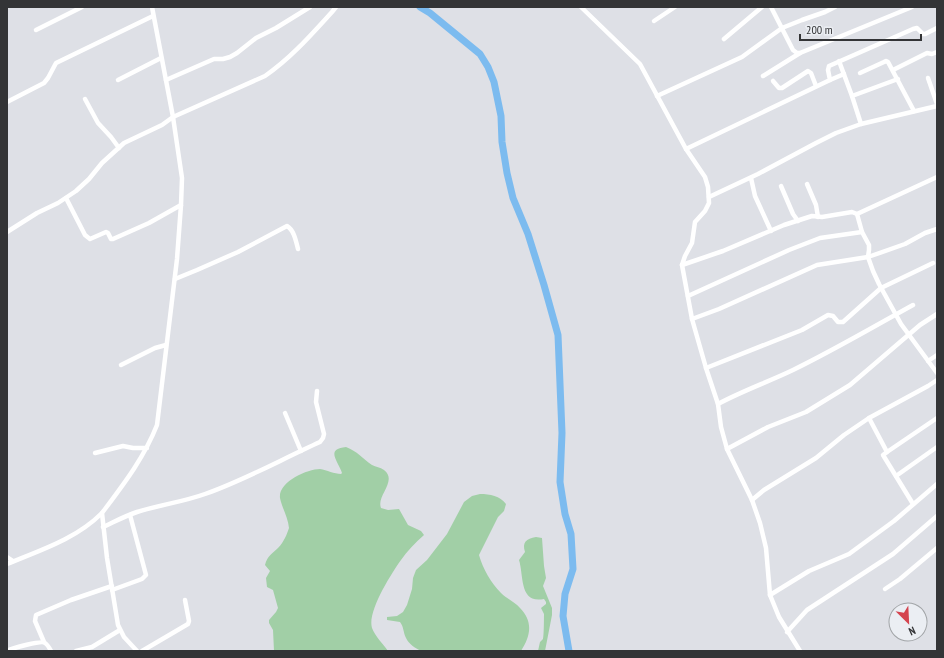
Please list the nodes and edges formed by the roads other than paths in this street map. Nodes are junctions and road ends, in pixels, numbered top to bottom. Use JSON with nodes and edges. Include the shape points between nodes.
{"nodes":[{"id":1,"x":82,"y":7,"type":"edge"},
{"id":2,"x":152,"y":7,"type":"edge"},
{"id":3,"x":310,"y":7,"type":"edge"},
{"id":4,"x":336,"y":7,"type":"edge"},
{"id":5,"x":581,"y":7,"type":"edge"},
{"id":6,"x":675,"y":7,"type":"edge"},
{"id":7,"x":762,"y":7,"type":"edge"},
{"id":8,"x":771,"y":7,"type":"edge"},
{"id":9,"x":835,"y":7,"type":"edge"},
{"id":10,"x":912,"y":7,"type":"edge"},
{"id":11,"x":153,"y":16,"type":"junction"},
{"id":12,"x":654,"y":21,"type":"dead end"},
{"id":13,"x":782,"y":28,"type":"junction"},
{"id":14,"x":937,"y":28,"type":"edge"},
{"id":15,"x":36,"y":30,"type":"dead end"},
{"id":16,"x":724,"y":39,"type":"dead end"},
{"id":17,"x":937,"y":52,"type":"edge"},
{"id":18,"x":800,"y":53,"type":"junction"},
{"id":19,"x":161,"y":58,"type":"junction"},
{"id":20,"x":839,"y":61,"type":"junction"},
{"id":21,"x":893,"y":70,"type":"junction"},
{"id":22,"x":860,"y":73,"type":"dead end"},
{"id":23,"x":844,"y":74,"type":"junction"},
{"id":24,"x":763,"y":76,"type":"dead end"},
{"id":25,"x":928,"y":78,"type":"dead end"},
{"id":26,"x":898,"y":79,"type":"junction"},
{"id":27,"x":118,"y":80,"type":"dead end"},
{"id":28,"x":166,"y":80,"type":"junction"},
{"id":29,"x":830,"y":80,"type":"junction"},
{"id":30,"x":773,"y":81,"type":"dead end"},
{"id":31,"x":816,"y":86,"type":"junction"},
{"id":32,"x":657,"y":96,"type":"junction"},
{"id":33,"x":852,"y":96,"type":"junction"},
{"id":34,"x":85,"y":99,"type":"dead end"},
{"id":35,"x":7,"y":102,"type":"edge"},
{"id":36,"x":937,"y":105,"type":"edge"},
{"id":37,"x":914,"y":111,"type":"junction"},
{"id":38,"x":173,"y":117,"type":"junction"},
{"id":39,"x":861,"y":124,"type":"junction"},
{"id":40,"x":119,"y":148,"type":"junction"},
{"id":41,"x":686,"y":149,"type":"junction"},
{"id":42,"x":937,"y":177,"type":"edge"},
{"id":43,"x":751,"y":178,"type":"junction"},
{"id":44,"x":807,"y":184,"type":"dead end"},
{"id":45,"x":781,"y":186,"type":"dead end"},
{"id":46,"x":709,"y":197,"type":"junction"},
{"id":47,"x":66,"y":198,"type":"junction"},
{"id":48,"x":181,"y":205,"type":"junction"},
{"id":49,"x":857,"y":214,"type":"junction"},
{"id":50,"x":818,"y":217,"type":"junction"},
{"id":51,"x":798,"y":221,"type":"junction"},
{"id":52,"x":937,"y":229,"type":"edge"},
{"id":53,"x":771,"y":231,"type":"junction"},
{"id":54,"x":7,"y":232,"type":"edge"},
{"id":55,"x":862,"y":232,"type":"junction"},
{"id":56,"x":298,"y":249,"type":"dead end"},
{"id":57,"x":868,"y":257,"type":"junction"},
{"id":58,"x":933,"y":263,"type":"dead end"},
{"id":59,"x":682,"y":265,"type":"junction"},
{"id":60,"x":175,"y":278,"type":"junction"},
{"id":61,"x":881,"y":288,"type":"junction"},
{"id":62,"x":688,"y":296,"type":"junction"},
{"id":63,"x":913,"y":305,"type":"dead end"},
{"id":64,"x":937,"y":314,"type":"edge"},
{"id":65,"x":895,"y":315,"type":"junction"},
{"id":66,"x":692,"y":319,"type":"junction"},
{"id":67,"x":908,"y":334,"type":"junction"},
{"id":68,"x":166,"y":345,"type":"junction"},
{"id":69,"x":937,"y":355,"type":"edge"},
{"id":70,"x":928,"y":361,"type":"junction"},
{"id":71,"x":121,"y":365,"type":"dead end"},
{"id":72,"x":706,"y":368,"type":"junction"},
{"id":73,"x":937,"y":373,"type":"edge"},
{"id":74,"x":937,"y":380,"type":"edge"},
{"id":75,"x":317,"y":390,"type":"dead end"},
{"id":76,"x":718,"y":404,"type":"junction"},
{"id":77,"x":285,"y":413,"type":"dead end"},
{"id":78,"x":869,"y":418,"type":"junction"},
{"id":79,"x":937,"y":418,"type":"edge"},
{"id":80,"x":937,"y":447,"type":"edge"},
{"id":81,"x":147,"y":448,"type":"junction"},
{"id":82,"x":727,"y":449,"type":"junction"},
{"id":83,"x":301,"y":451,"type":"junction"},
{"id":84,"x":887,"y":452,"type":"junction"},
{"id":85,"x":95,"y":453,"type":"dead end"},
{"id":86,"x":896,"y":476,"type":"junction"},
{"id":87,"x":937,"y":484,"type":"edge"},
{"id":88,"x":752,"y":500,"type":"junction"},
{"id":89,"x":913,"y":504,"type":"junction"},
{"id":90,"x":102,"y":513,"type":"junction"},
{"id":91,"x":130,"y":515,"type":"junction"},
{"id":92,"x":937,"y":516,"type":"edge"},
{"id":93,"x":103,"y":527,"type":"junction"},
{"id":94,"x":937,"y":548,"type":"edge"},
{"id":95,"x":7,"y":557,"type":"edge"},
{"id":96,"x":13,"y":561,"type":"junction"},
{"id":97,"x":7,"y":564,"type":"edge"},
{"id":98,"x":112,"y":588,"type":"junction"},
{"id":99,"x":885,"y":588,"type":"dead end"},
{"id":100,"x":770,"y":595,"type":"junction"},
{"id":101,"x":185,"y":600,"type":"dead end"},
{"id":102,"x":120,"y":630,"type":"junction"},
{"id":103,"x":787,"y":632,"type":"junction"},
{"id":104,"x":44,"y":642,"type":"junction"},
{"id":105,"x":7,"y":651,"type":"edge"},
{"id":106,"x":51,"y":651,"type":"edge"},
{"id":107,"x":76,"y":651,"type":"edge"},
{"id":108,"x":136,"y":651,"type":"edge"},
{"id":109,"x":142,"y":651,"type":"edge"},
{"id":110,"x":800,"y":651,"type":"edge"}],
"edges":[{"from":1,"to":15,"type":"street"},
{"from":2,"to":11,"type":"street"},
{"from":3,"to":28,"type":"street","via":[[256,38],[230,57],[214,59]]},
{"from":4,"to":38,"type":"street","via":[[298,49],[275,69]]},
{"from":5,"to":32,"type":"street","via":[[640,64]]},
{"from":6,"to":12,"type":"street"},
{"from":7,"to":16,"type":"street"},
{"from":8,"to":13,"type":"street"},
{"from":9,"to":13,"type":"street"},
{"from":10,"to":18,"type":"street"},
{"from":11,"to":19,"type":"street"},
{"from":11,"to":35,"type":"street","via":[[56,63],[44,83]]},
{"from":13,"to":18,"type":"street","via":[[793,50]]},
{"from":13,"to":32,"type":"street","via":[[742,57]]},
{"from":14,"to":20,"type":"street","via":[[925,34],[917,28],[913,29]]},
{"from":17,"to":21,"type":"street","via":[[927,53]]},
{"from":18,"to":24,"type":"street"},
{"from":19,"to":27,"type":"street"},
{"from":19,"to":28,"type":"street"},
{"from":20,"to":23,"type":"street"},
{"from":20,"to":29,"type":"street","via":[[828,68]]},
{"from":21,"to":22,"type":"street","via":[[886,61]]},
{"from":21,"to":26,"type":"street"},
{"from":23,"to":29,"type":"street"},
{"from":23,"to":33,"type":"street"},
{"from":25,"to":36,"type":"street"},
{"from":26,"to":33,"type":"street"},
{"from":26,"to":37,"type":"street"},
{"from":28,"to":38,"type":"street"},
{"from":29,"to":31,"type":"street"},
{"from":30,"to":31,"type":"street","via":[[782,88],[808,71]]},
{"from":31,"to":41,"type":"street"},
{"from":32,"to":41,"type":"street"},
{"from":33,"to":39,"type":"street"},
{"from":34,"to":40,"type":"street","via":[[98,123]]},
{"from":36,"to":37,"type":"street"},
{"from":37,"to":39,"type":"street"},
{"from":38,"to":40,"type":"street"},
{"from":38,"to":48,"type":"street","via":[[181,169]]},
{"from":39,"to":43,"type":"street","via":[[816,143]]},
{"from":40,"to":47,"type":"street","via":[[83,185]]},
{"from":41,"to":46,"type":"street","via":[[705,177]]},
{"from":42,"to":49,"type":"street"},
{"from":43,"to":46,"type":"street"},
{"from":43,"to":53,"type":"street","via":[[755,196]]},
{"from":44,"to":50,"type":"street"},
{"from":45,"to":51,"type":"street"},
{"from":46,"to":59,"type":"street","via":[[705,211],[695,222],[692,243]]},
{"from":47,"to":48,"type":"street","via":[[85,235],[90,239],[106,232],[113,239]]},
{"from":47,"to":54,"type":"street"},
{"from":48,"to":60,"type":"street"},
{"from":49,"to":50,"type":"street","via":[[852,212]]},
{"from":49,"to":55,"type":"street"},
{"from":50,"to":51,"type":"street","via":[[812,216]]},
{"from":51,"to":53,"type":"street"},
{"from":52,"to":57,"type":"street"},
{"from":53,"to":59,"type":"street"},
{"from":55,"to":57,"type":"street","via":[[869,245]]},
{"from":55,"to":62,"type":"street","via":[[820,238]]},
{"from":56,"to":60,"type":"street","via":[[287,226],[231,255]]},
{"from":57,"to":61,"type":"street"},
{"from":57,"to":66,"type":"street","via":[[817,265]]},
{"from":58,"to":61,"type":"street"},
{"from":59,"to":62,"type":"street"},
{"from":60,"to":68,"type":"street"},
{"from":61,"to":65,"type":"street"},
{"from":61,"to":72,"type":"street","via":[[843,322],[838,322],[833,316],[828,315],[802,330]]},
{"from":62,"to":66,"type":"street"},
{"from":63,"to":65,"type":"street"},
{"from":64,"to":67,"type":"street"},
{"from":65,"to":67,"type":"street"},
{"from":65,"to":76,"type":"street","via":[[798,368]]},
{"from":66,"to":72,"type":"street"},
{"from":67,"to":70,"type":"street"},
{"from":67,"to":82,"type":"street","via":[[850,385],[817,406],[768,427]]},
{"from":68,"to":71,"type":"street"},
{"from":68,"to":81,"type":"street","via":[[158,419]]},
{"from":69,"to":70,"type":"street"},
{"from":70,"to":73,"type":"street"},
{"from":72,"to":76,"type":"street"},
{"from":74,"to":78,"type":"street"},
{"from":75,"to":83,"type":"street","via":[[316,402],[324,438]]},
{"from":76,"to":82,"type":"street"},
{"from":77,"to":83,"type":"street"},
{"from":78,"to":84,"type":"street"},
{"from":78,"to":88,"type":"street","via":[[816,458]]},
{"from":79,"to":84,"type":"street"},
{"from":80,"to":86,"type":"street"},
{"from":81,"to":85,"type":"street","via":[[123,446]]},
{"from":81,"to":90,"type":"street"},
{"from":82,"to":88,"type":"street"},
{"from":83,"to":91,"type":"street","via":[[206,494]]},
{"from":84,"to":86,"type":"street","via":[[883,455]]},
{"from":86,"to":89,"type":"street"},
{"from":87,"to":89,"type":"street"},
{"from":88,"to":100,"type":"street","via":[[766,548]]},
{"from":89,"to":100,"type":"street","via":[[849,554],[809,571]]},
{"from":90,"to":93,"type":"street"},
{"from":90,"to":96,"type":"street","via":[[73,535]]},
{"from":91,"to":93,"type":"street"},
{"from":91,"to":98,"type":"street","via":[[146,575],[142,579]]},
{"from":92,"to":103,"type":"street","via":[[893,554],[807,610]]},
{"from":93,"to":98,"type":"street"},
{"from":94,"to":99,"type":"street","via":[[900,579]]},
{"from":95,"to":96,"type":"street"},
{"from":96,"to":97,"type":"street"},
{"from":98,"to":102,"type":"street"},
{"from":98,"to":104,"type":"street","via":[[71,600],[36,615],[35,621]]},
{"from":100,"to":103,"type":"street"},
{"from":101,"to":109,"type":"street","via":[[188,624]]},
{"from":102,"to":107,"type":"street","via":[[92,647]]},
{"from":102,"to":108,"type":"street"},
{"from":103,"to":110,"type":"street"},
{"from":104,"to":105,"type":"street"},
{"from":104,"to":106,"type":"street"}]}
